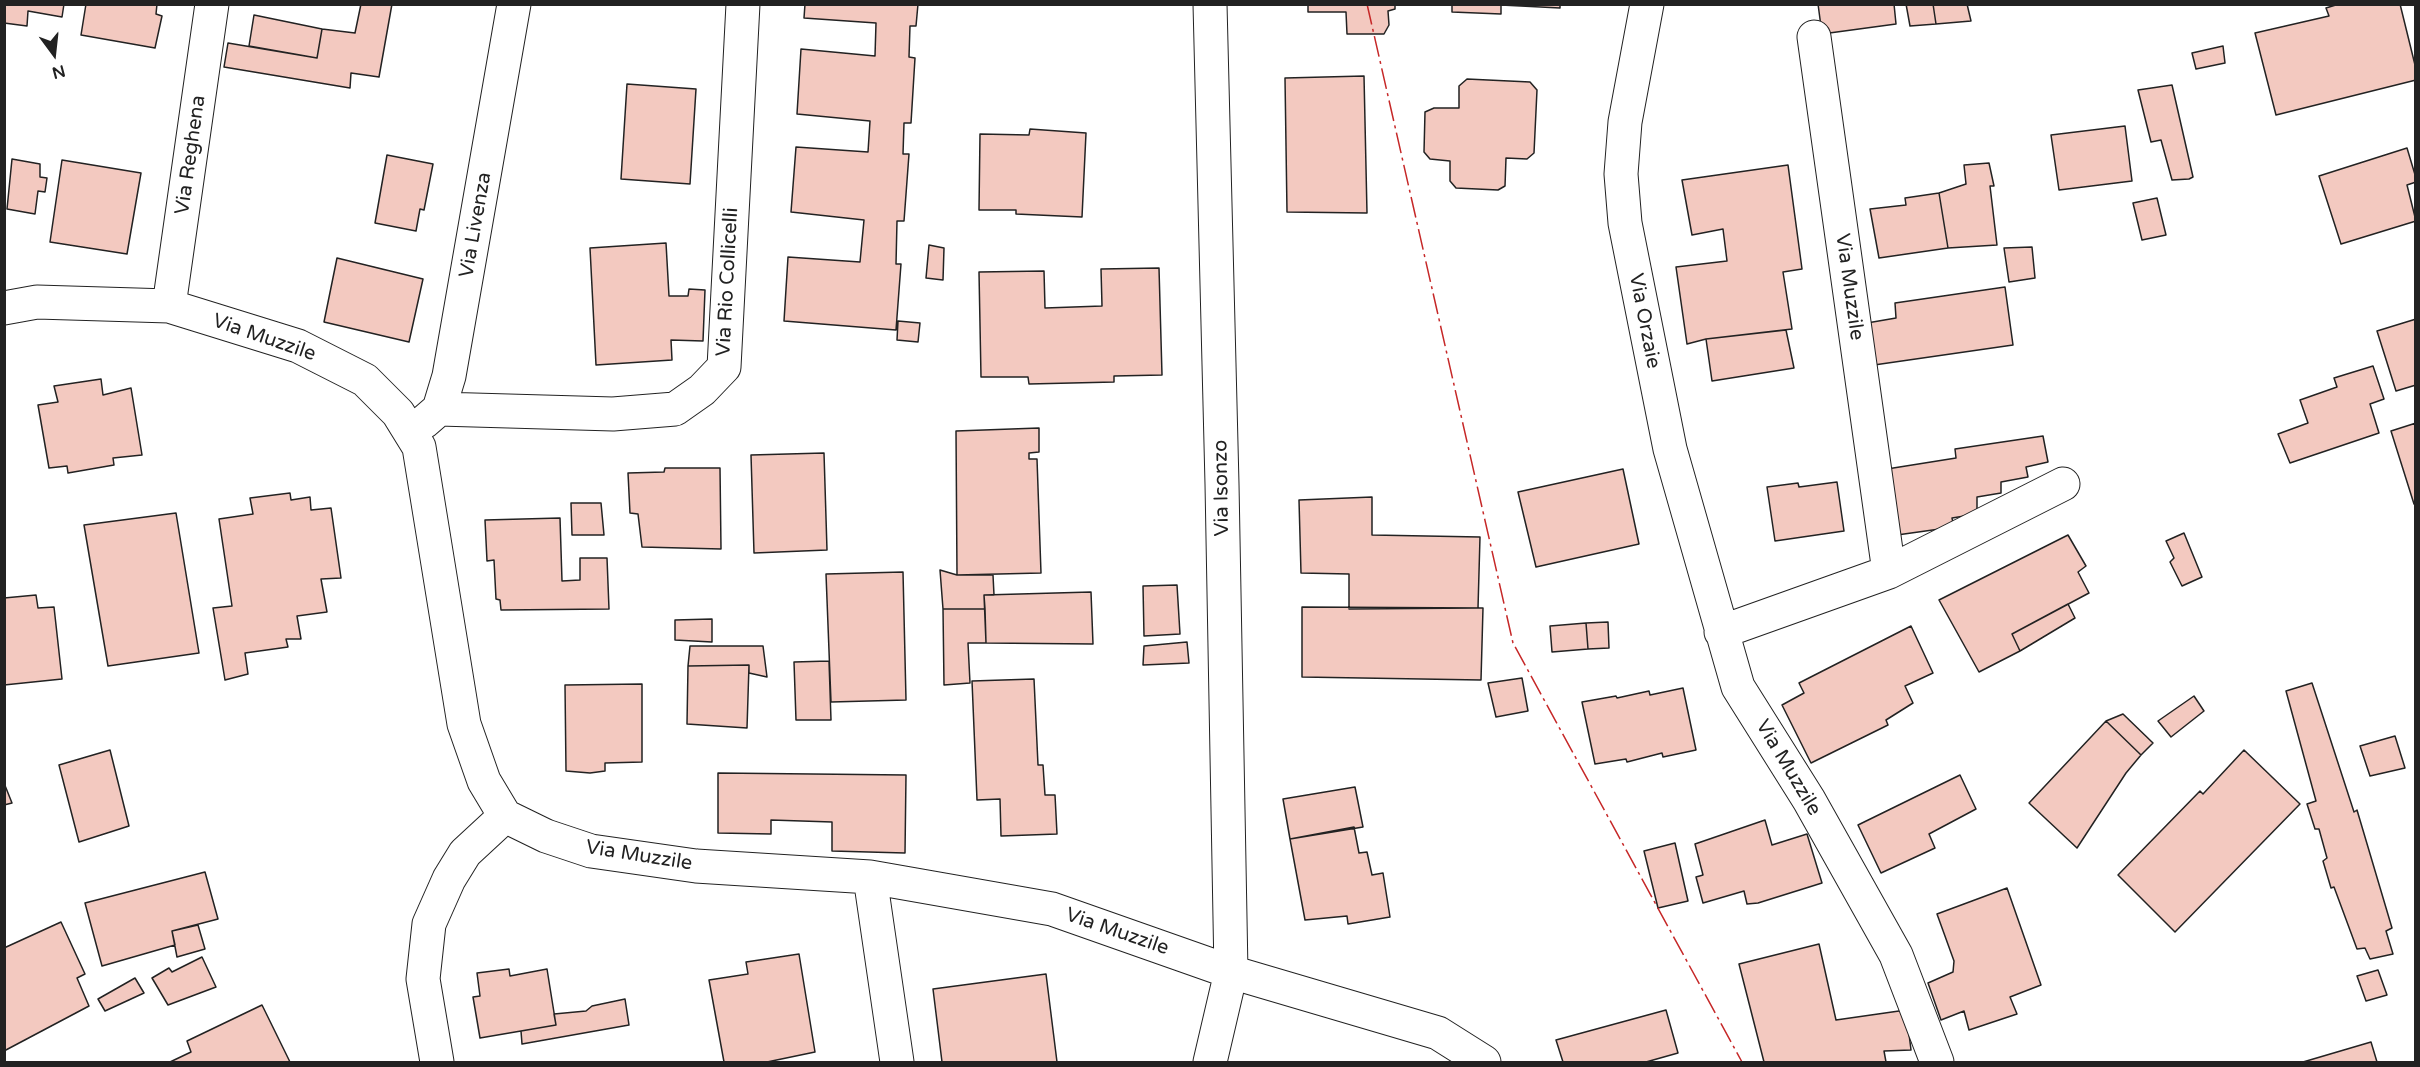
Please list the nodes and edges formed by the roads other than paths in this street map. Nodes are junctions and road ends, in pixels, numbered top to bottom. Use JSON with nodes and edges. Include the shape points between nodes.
{"nodes":[{"id":1,"x":212,"y":4,"type":"edge"},
{"id":2,"x":514,"y":4,"type":"edge"},
{"id":3,"x":742,"y":4,"type":"edge"},
{"id":4,"x":1210,"y":4,"type":"edge"},
{"id":5,"x":1647,"y":4,"type":"edge"},
{"id":6,"x":1814,"y":37,"type":"dead end"},
{"id":7,"x":170,"y":306,"type":"junction"},
{"id":8,"x":4,"y":308,"type":"edge"},
{"id":9,"x":439,"y":409,"type":"junction"},
{"id":10,"x":409,"y":430,"type":"junction"},
{"id":11,"x":2063,"y":484,"type":"dead end"},
{"id":12,"x":1889,"y":572,"type":"junction"},
{"id":13,"x":1721,"y":632,"type":"junction"},
{"id":14,"x":505,"y":816,"type":"junction"},
{"id":15,"x":870,"y":877,"type":"junction"},
{"id":16,"x":1231,"y":972,"type":"junction"},
{"id":17,"x":437,"y":1062,"type":"edge"},
{"id":18,"x":897,"y":1062,"type":"edge"},
{"id":19,"x":1210,"y":1062,"type":"edge"},
{"id":20,"x":1484,"y":1062,"type":"edge"},
{"id":21,"x":1937,"y":1062,"type":"edge"}],
"edges":[{"from":1,"to":7,"type":"street","name":"Via Reghena"},
{"from":2,"to":9,"type":"street","name":"Via Livenza","via":[[449,376]]},
{"from":3,"to":9,"type":"street","name":"Via Rio Collicelli","via":[[724,367],[702,390],[675,409],[613,414]]},
{"from":4,"to":16,"type":"street","name":"Via Isonzo"},
{"from":5,"to":13,"type":"street","name":"Via Orzaie","via":[[1625,122],[1621,174],[1625,223],[1670,449]]},
{"from":6,"to":12,"type":"street","name":"Via Muzzile"},
{"from":7,"to":8,"type":"street","name":"Via Muzzile","via":[[37,302]]},
{"from":7,"to":10,"type":"street","name":"Via Muzzile","via":[[298,346],[365,380]]},
{"from":9,"to":10,"type":"street"},
{"from":10,"to":14,"type":"street","name":"Via Muzzile","via":[[419,447],[464,724],[484,781]]},
{"from":11,"to":12,"type":"street"},
{"from":12,"to":13,"type":"street"},
{"from":13,"to":21,"type":"street","name":"Via Muzzile","via":[[1738,687],[1809,800],[1896,955]]},
{"from":14,"to":15,"type":"street","name":"Via Muzzile","via":[[546,836],[591,851],[696,866]]},
{"from":14,"to":17,"type":"street","via":[[465,852],[429,924],[423,979]]},
{"from":15,"to":16,"type":"street","name":"Via Muzzile","via":[[1052,909]]},
{"from":15,"to":18,"type":"street"},
{"from":16,"to":19,"type":"street","name":"Via Isonzo"},
{"from":16,"to":20,"type":"street","name":"Via Muzzile","via":[[1438,1033]]}]}
